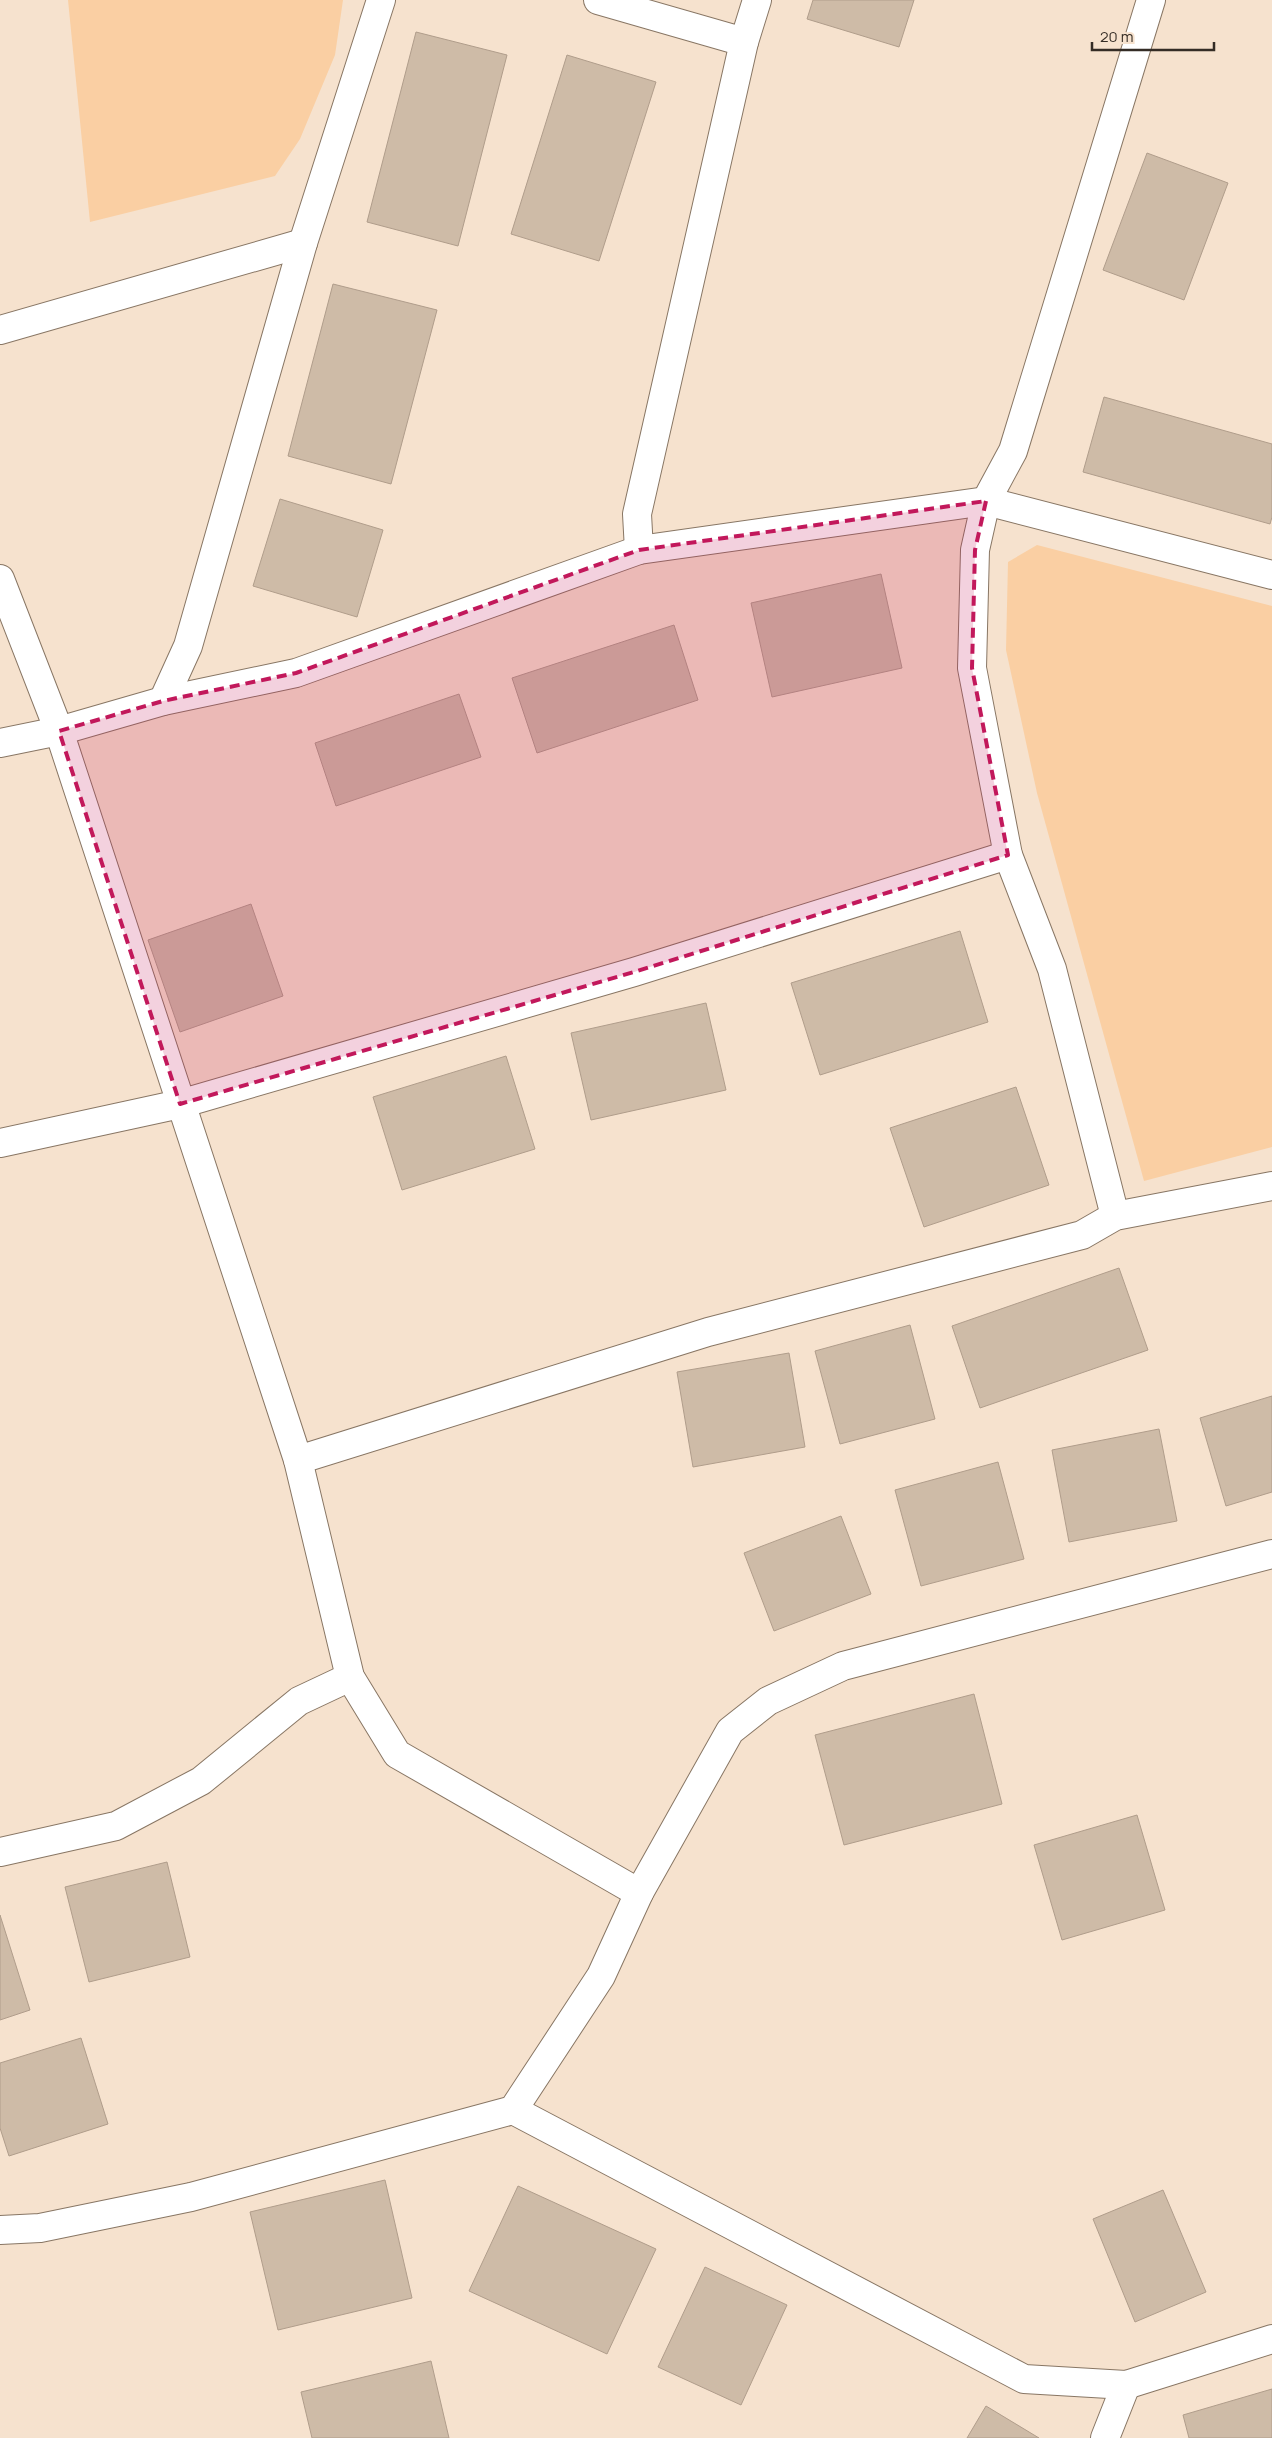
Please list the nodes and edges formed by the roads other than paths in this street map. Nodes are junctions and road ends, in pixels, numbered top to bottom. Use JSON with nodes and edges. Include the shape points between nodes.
{"nodes":[{"id":1,"x":381,"y":0,"type":"edge"},
{"id":2,"x":598,"y":0,"type":"edge"},
{"id":3,"x":757,"y":0,"type":"edge"},
{"id":4,"x":1150,"y":0,"type":"edge"},
{"id":5,"x":744,"y":42,"type":"junction"},
{"id":6,"x":303,"y":243,"type":"junction"},
{"id":7,"x":0,"y":330,"type":"edge"},
{"id":8,"x":986,"y":501,"type":"junction"},
{"id":9,"x":639,"y":550,"type":"junction"},
{"id":10,"x":1272,"y":574,"type":"edge"},
{"id":11,"x":0,"y":579,"type":"edge"},
{"id":12,"x":163,"y":701,"type":"junction"},
{"id":13,"x":59,"y":731,"type":"junction"},
{"id":14,"x":0,"y":743,"type":"edge"},
{"id":15,"x":1008,"y":855,"type":"junction"},
{"id":16,"x":180,"y":1104,"type":"junction"},
{"id":17,"x":0,"y":1143,"type":"edge"},
{"id":18,"x":1272,"y":1186,"type":"edge"},
{"id":19,"x":1115,"y":1216,"type":"junction"},
{"id":20,"x":298,"y":1460,"type":"junction"},
{"id":21,"x":1272,"y":1554,"type":"edge"},
{"id":22,"x":350,"y":1677,"type":"junction"},
{"id":23,"x":0,"y":1852,"type":"edge"},
{"id":24,"x":639,"y":1894,"type":"junction"},
{"id":25,"x":513,"y":2110,"type":"junction"},
{"id":26,"x":0,"y":2230,"type":"edge"},
{"id":27,"x":1272,"y":2339,"type":"edge"},
{"id":28,"x":1126,"y":2385,"type":"junction"},
{"id":29,"x":1105,"y":2438,"type":"edge"}],
"edges":[{"from":1,"to":6,"type":"street"},
{"from":2,"to":5,"type":"street"},
{"from":3,"to":5,"type":"street"},
{"from":4,"to":8,"type":"street","via":[[1013,451]]},
{"from":5,"to":9,"type":"street","via":[[637,514]]},
{"from":6,"to":7,"type":"street"},
{"from":6,"to":12,"type":"street","via":[[188,646]]},
{"from":8,"to":9,"type":"street"},
{"from":8,"to":10,"type":"street"},
{"from":8,"to":15,"type":"street","via":[[975,550],[972,668]]},
{"from":9,"to":12,"type":"street","via":[[296,673]]},
{"from":11,"to":13,"type":"street"},
{"from":12,"to":13,"type":"street"},
{"from":13,"to":14,"type":"street"},
{"from":13,"to":16,"type":"street"},
{"from":15,"to":16,"type":"street","via":[[634,972]]},
{"from":15,"to":19,"type":"street","via":[[1052,969]]},
{"from":16,"to":17,"type":"street"},
{"from":16,"to":20,"type":"street"},
{"from":18,"to":19,"type":"street"},
{"from":19,"to":20,"type":"street","via":[[1082,1235],[708,1332]]},
{"from":20,"to":22,"type":"street"},
{"from":21,"to":24,"type":"street","via":[[843,1666],[768,1701],[730,1731]]},
{"from":22,"to":23,"type":"street","via":[[299,1700],[201,1781],[116,1826]]},
{"from":22,"to":24,"type":"street","via":[[397,1754]]},
{"from":24,"to":25,"type":"street","via":[[601,1976]]},
{"from":25,"to":26,"type":"street","via":[[191,2197],[40,2228]]},
{"from":25,"to":28,"type":"street","via":[[1024,2379]]},
{"from":27,"to":28,"type":"street"},
{"from":28,"to":29,"type":"street"}]}
